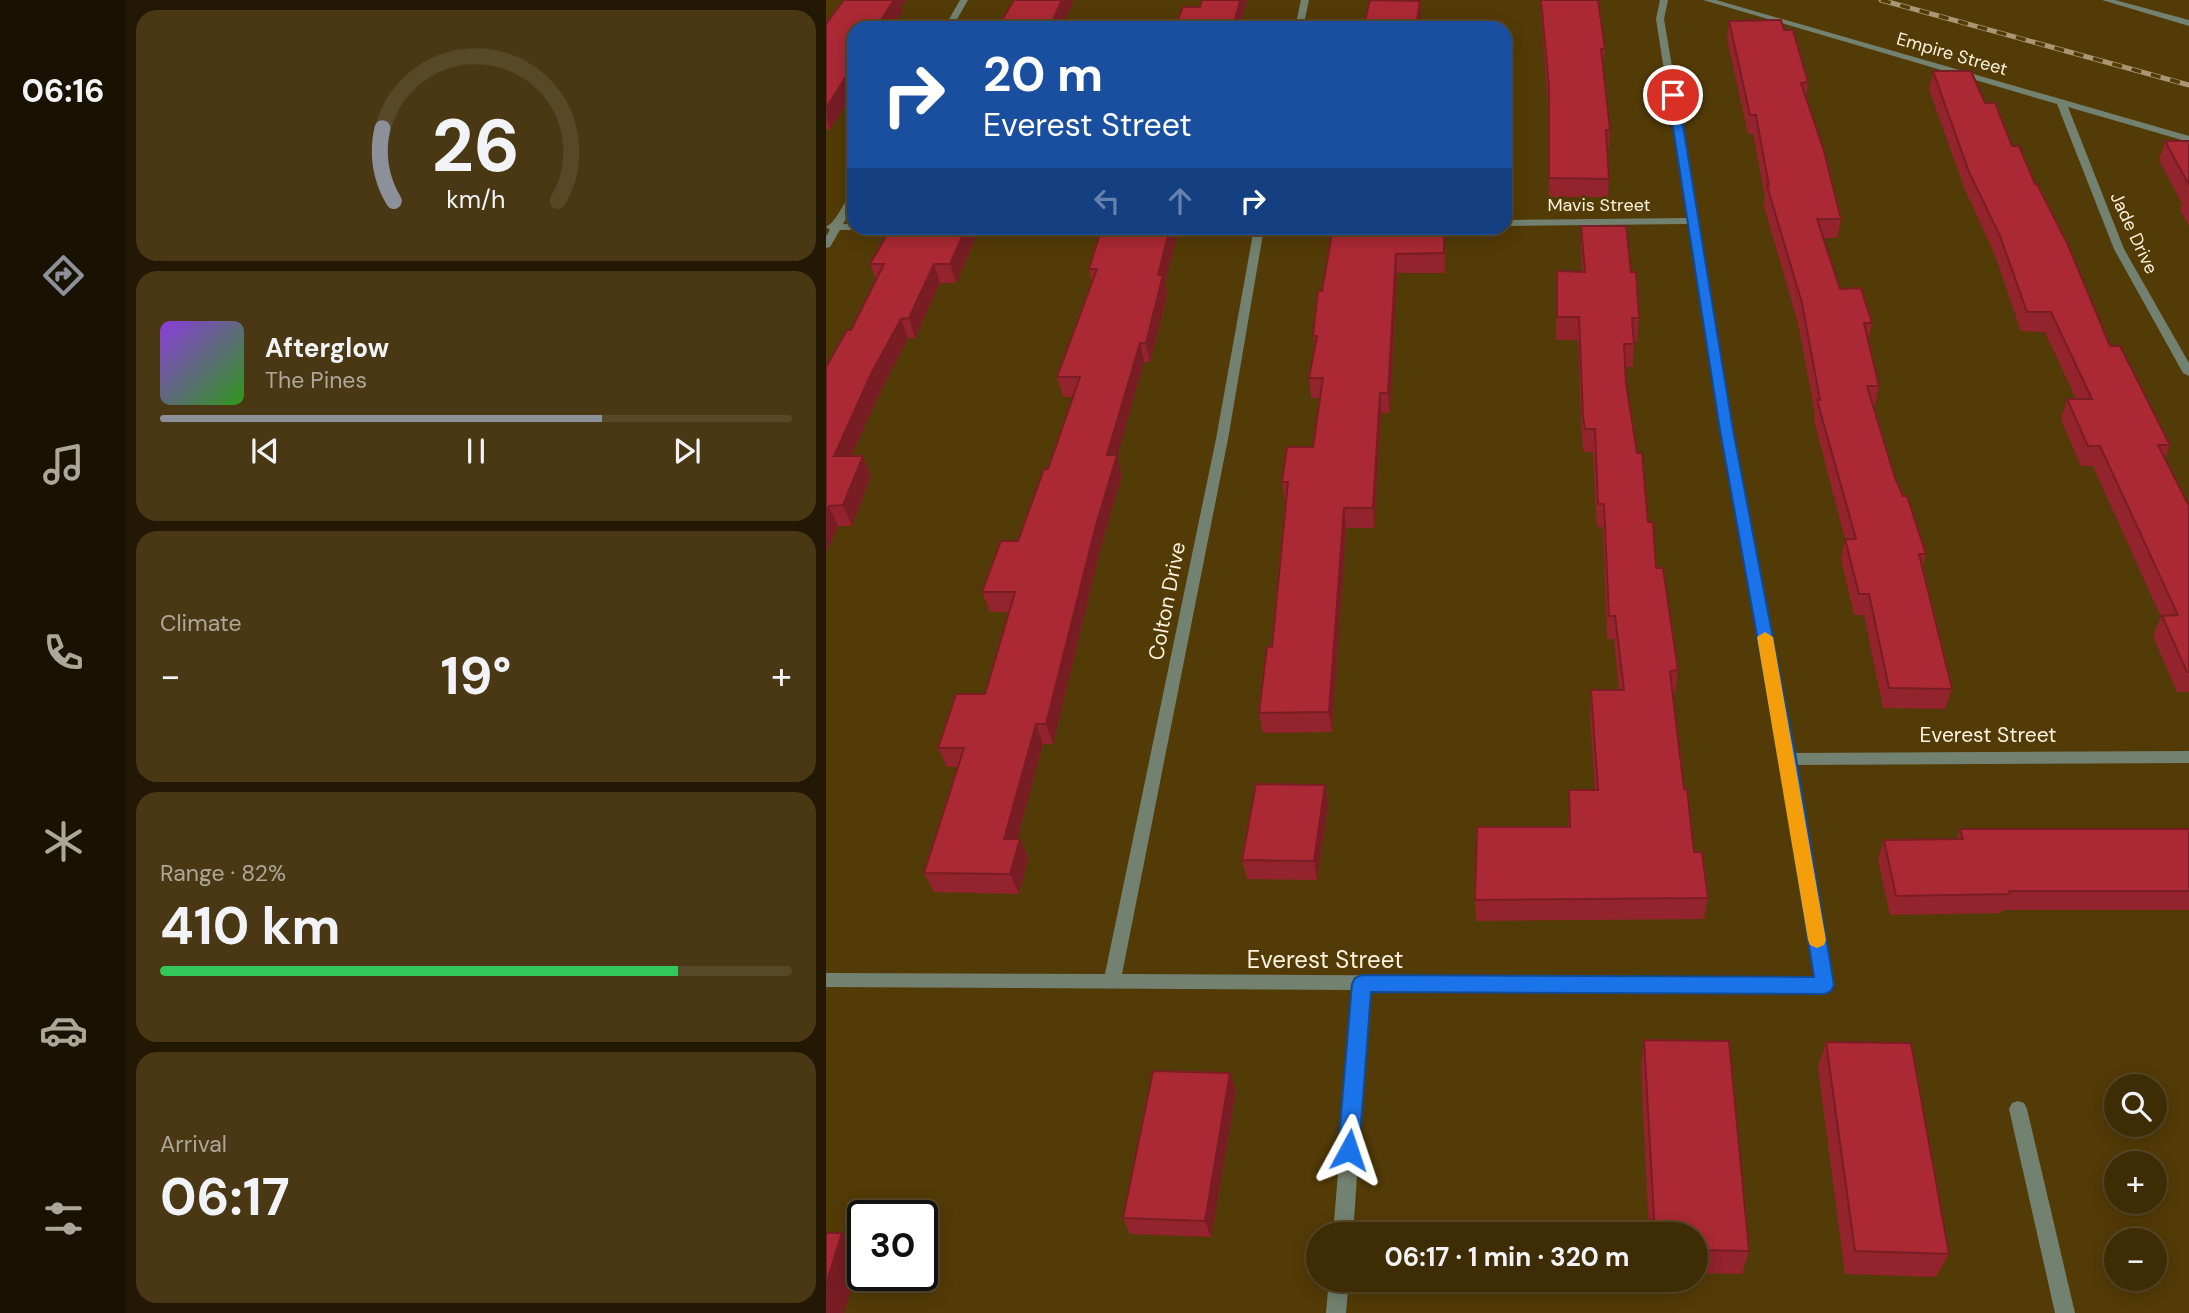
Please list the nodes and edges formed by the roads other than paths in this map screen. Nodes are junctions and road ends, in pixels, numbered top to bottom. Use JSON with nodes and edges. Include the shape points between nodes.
{"nodes":[{"id":1,"x":964,"y":0,"type":"edge"},
{"id":2,"x":1305,"y":0,"type":"edge"},
{"id":3,"x":1664,"y":0,"type":"edge"},
{"id":4,"x":1707,"y":0,"type":"edge"},
{"id":5,"x":2106,"y":0,"type":"edge"},
{"id":6,"x":952,"y":21,"type":"edge"},
{"id":7,"x":1300,"y":21,"type":"edge"},
{"id":8,"x":2189,"y":23,"type":"edge"},
{"id":9,"x":2061,"y":102,"type":"junction"},
{"id":10,"x":2189,"y":139,"type":"edge"},
{"id":11,"x":847,"y":205,"type":"edge"},
{"id":12,"x":1694,"y":222,"type":"junction"},
{"id":13,"x":1512,"y":223,"type":"edge"},
{"id":14,"x":831,"y":227,"type":"edge"},
{"id":15,"x":1258,"y":235,"type":"edge"},
{"id":16,"x":826,"y":245,"type":"edge"},
{"id":17,"x":2189,"y":373,"type":"edge"},
{"id":18,"x":2189,"y":757,"type":"edge"},
{"id":19,"x":1787,"y":758,"type":"junction"},
{"id":20,"x":826,"y":980,"type":"edge"},
{"id":21,"x":1112,"y":983,"type":"junction"},
{"id":22,"x":1362,"y":984,"type":"junction"},
{"id":23,"x":2018,"y":1109,"type":"dead end"},
{"id":24,"x":1344,"y":1222,"type":"edge"},
{"id":25,"x":1338,"y":1292,"type":"edge"},
{"id":26,"x":1336,"y":1313,"type":"edge"},
{"id":27,"x":2065,"y":1313,"type":"edge"}],
"edges":[{"from":1,"to":6,"type":"street"},
{"from":2,"to":7,"type":"street"},
{"from":3,"to":12,"type":"street","via":[[1660,19]]},
{"from":4,"to":9,"type":"street","name":"Empire Street"},
{"from":5,"to":8,"type":"street"},
{"from":9,"to":10,"type":"street","name":"Empire Street"},
{"from":9,"to":17,"type":"street","name":"Jade Drive","via":[[2119,249]]},
{"from":11,"to":14,"type":"street"},
{"from":12,"to":13,"type":"street","name":"Mavis Street"},
{"from":12,"to":19,"type":"street"},
{"from":14,"to":16,"type":"street"},
{"from":15,"to":21,"type":"street","name":"Colton Drive","via":[[1222,439]]},
{"from":18,"to":19,"type":"street","name":"Everest Street"},
{"from":19,"to":22,"type":"street","name":"Everest Street","via":[[1825,985]]},
{"from":20,"to":21,"type":"street","name":"Everest Street"},
{"from":21,"to":22,"type":"street","name":"Everest Street"},
{"from":22,"to":24,"type":"street"},
{"from":23,"to":27,"type":"street"},
{"from":25,"to":26,"type":"street"}]}
